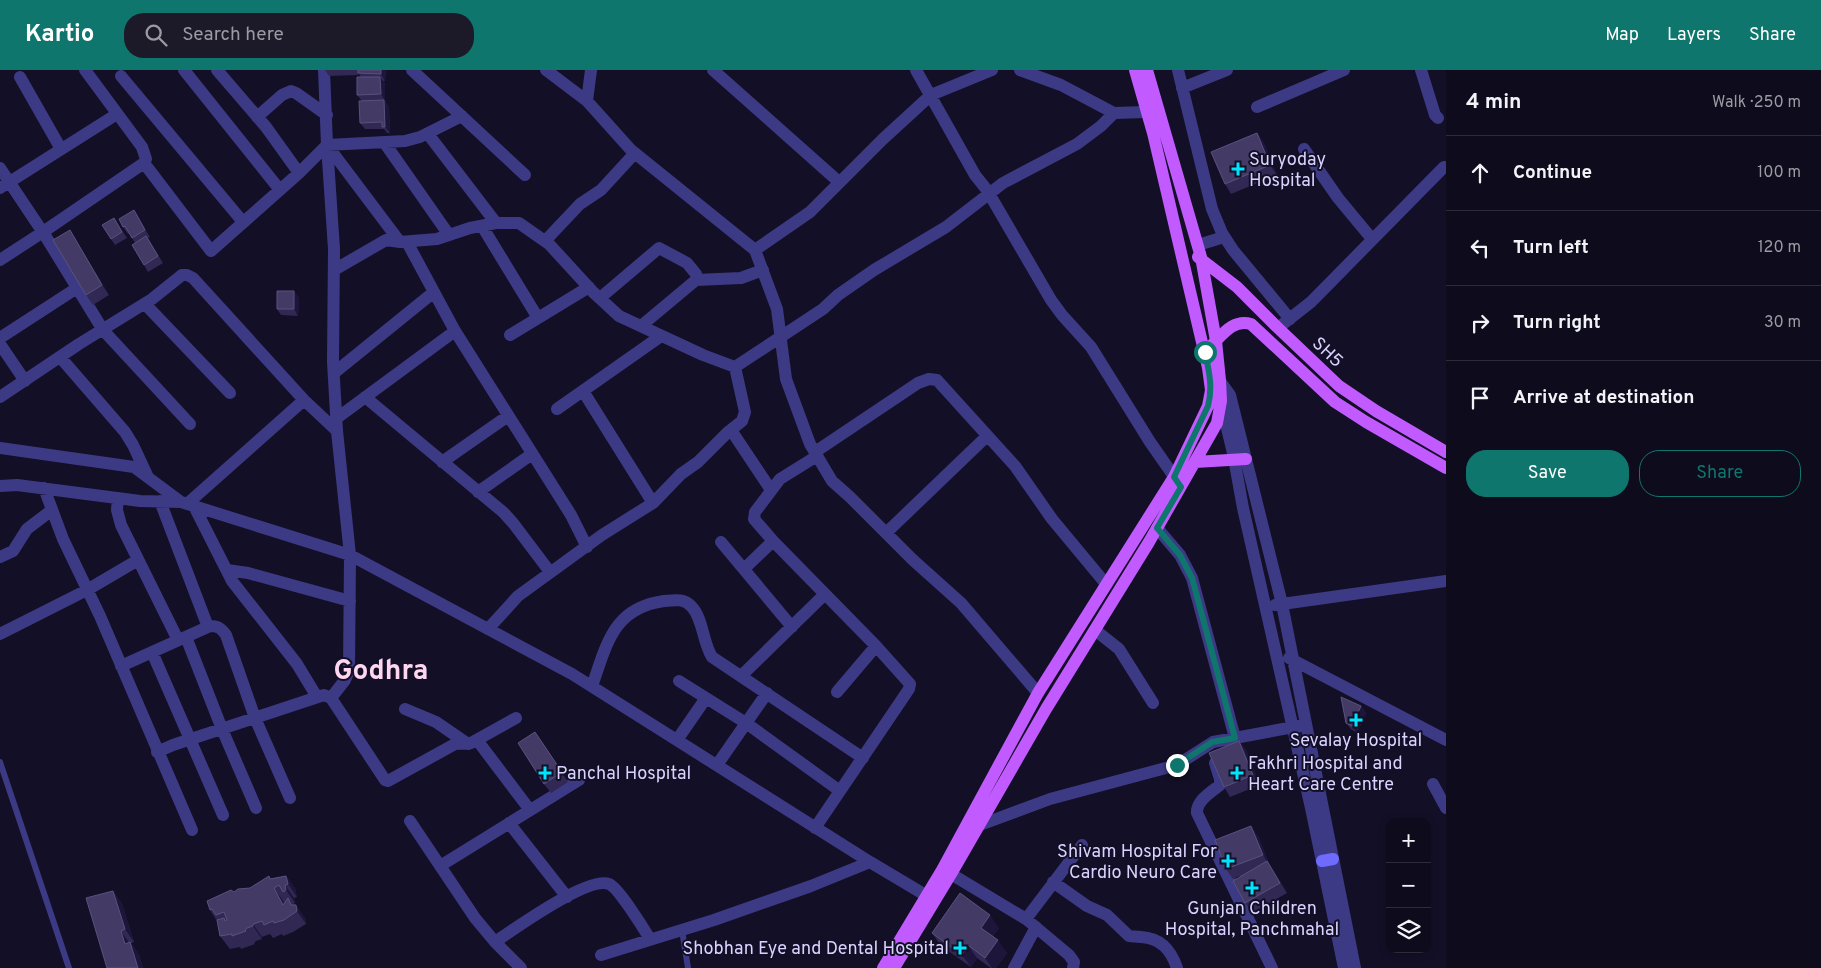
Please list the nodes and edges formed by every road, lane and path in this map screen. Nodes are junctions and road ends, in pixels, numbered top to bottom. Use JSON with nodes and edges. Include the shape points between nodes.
{"nodes":[{"id":1,"x":85,"y":70,"type":"edge"},
{"id":2,"x":184,"y":70,"type":"edge"},
{"id":3,"x":217,"y":70,"type":"edge"},
{"id":4,"x":324,"y":70,"type":"edge"},
{"id":5,"x":412,"y":70,"type":"edge"},
{"id":6,"x":546,"y":70,"type":"edge"},
{"id":7,"x":591,"y":70,"type":"edge"},
{"id":8,"x":712,"y":70,"type":"edge"},
{"id":9,"x":916,"y":70,"type":"edge"},
{"id":10,"x":992,"y":70,"type":"edge"},
{"id":11,"x":1020,"y":70,"type":"edge"},
{"id":12,"x":1135,"y":70,"type":"edge"},
{"id":13,"x":1147,"y":70,"type":"edge"},
{"id":14,"x":1178,"y":70,"type":"edge"},
{"id":15,"x":1227,"y":70,"type":"edge"},
{"id":16,"x":1344,"y":70,"type":"edge"},
{"id":17,"x":1420,"y":70,"type":"edge"},
{"id":18,"x":121,"y":76,"type":"dead end"},
{"id":19,"x":20,"y":77,"type":"dead end"},
{"id":20,"x":1182,"y":88,"type":"junction"},
{"id":21,"x":931,"y":95,"type":"junction"},
{"id":22,"x":587,"y":101,"type":"junction"},
{"id":23,"x":1257,"y":107,"type":"dead end"},
{"id":24,"x":1146,"y":112,"type":"junction"},
{"id":25,"x":1114,"y":113,"type":"junction"},
{"id":26,"x":117,"y":114,"type":"junction"},
{"id":27,"x":327,"y":115,"type":"junction"},
{"id":28,"x":462,"y":116,"type":"junction"},
{"id":29,"x":257,"y":117,"type":"junction"},
{"id":30,"x":1438,"y":118,"type":"dead end"},
{"id":31,"x":428,"y":134,"type":"junction"},
{"id":32,"x":384,"y":142,"type":"junction"},
{"id":33,"x":327,"y":145,"type":"junction"},
{"id":34,"x":62,"y":149,"type":"junction"},
{"id":35,"x":1304,"y":149,"type":"dead end"},
{"id":36,"x":635,"y":153,"type":"junction"},
{"id":37,"x":144,"y":162,"type":"junction"},
{"id":38,"x":1444,"y":167,"type":"dead end"},
{"id":39,"x":0,"y":168,"type":"edge"},
{"id":40,"x":299,"y":173,"type":"junction"},
{"id":41,"x":525,"y":174,"type":"dead end"},
{"id":42,"x":839,"y":182,"type":"junction"},
{"id":43,"x":5,"y":185,"type":"edge"},
{"id":44,"x":280,"y":190,"type":"junction"},
{"id":45,"x":990,"y":194,"type":"junction"},
{"id":46,"x":243,"y":222,"type":"junction"},
{"id":47,"x":496,"y":223,"type":"junction"},
{"id":48,"x":482,"y":226,"type":"junction"},
{"id":49,"x":43,"y":232,"type":"junction"},
{"id":50,"x":449,"y":236,"type":"junction"},
{"id":51,"x":1224,"y":237,"type":"junction"},
{"id":52,"x":1372,"y":239,"type":"junction"},
{"id":53,"x":545,"y":241,"type":"junction"},
{"id":54,"x":403,"y":242,"type":"junction"},
{"id":55,"x":756,"y":250,"type":"junction"},
{"id":56,"x":1199,"y":251,"type":"junction"},
{"id":57,"x":1181,"y":252,"type":"junction"},
{"id":58,"x":0,"y":260,"type":"edge"},
{"id":59,"x":334,"y":270,"type":"junction"},
{"id":60,"x":763,"y":270,"type":"junction"},
{"id":61,"x":696,"y":280,"type":"junction"},
{"id":62,"x":589,"y":287,"type":"junction"},
{"id":63,"x":77,"y":288,"type":"junction"},
{"id":64,"x":434,"y":292,"type":"junction"},
{"id":65,"x":600,"y":298,"type":"junction"},
{"id":66,"x":145,"y":304,"type":"junction"},
{"id":67,"x":538,"y":318,"type":"junction"},
{"id":68,"x":1290,"y":320,"type":"junction"},
{"id":69,"x":641,"y":326,"type":"junction"},
{"id":70,"x":1277,"y":327,"type":"junction"},
{"id":71,"x":103,"y":330,"type":"junction"},
{"id":72,"x":455,"y":331,"type":"junction"},
{"id":73,"x":510,"y":334,"type":"dead end"},
{"id":74,"x":661,"y":336,"type":"junction"},
{"id":75,"x":780,"y":337,"type":"junction"},
{"id":76,"x":0,"y":338,"type":"edge"},
{"id":77,"x":1216,"y":341,"type":"junction"},
{"id":78,"x":0,"y":344,"type":"edge"},
{"id":79,"x":1205,"y":352,"type":"junction"},
{"id":80,"x":60,"y":358,"type":"junction"},
{"id":81,"x":735,"y":367,"type":"junction"},
{"id":82,"x":1208,"y":368,"type":"joint"},
{"id":83,"x":334,"y":373,"type":"junction"},
{"id":84,"x":25,"y":381,"type":"junction"},
{"id":85,"x":1215,"y":385,"type":"junction"},
{"id":86,"x":583,"y":391,"type":"junction"},
{"id":87,"x":230,"y":393,"type":"dead end"},
{"id":88,"x":0,"y":397,"type":"edge"},
{"id":89,"x":365,"y":397,"type":"junction"},
{"id":90,"x":304,"y":400,"type":"junction"},
{"id":91,"x":1222,"y":401,"type":"junction"},
{"id":92,"x":557,"y":409,"type":"dead end"},
{"id":93,"x":508,"y":416,"type":"junction"},
{"id":94,"x":337,"y":418,"type":"junction"},
{"id":95,"x":190,"y":424,"type":"dead end"},
{"id":96,"x":731,"y":430,"type":"junction"},
{"id":97,"x":337,"y":432,"type":"junction"},
{"id":98,"x":986,"y":436,"type":"junction"},
{"id":99,"x":0,"y":448,"type":"edge"},
{"id":100,"x":1446,"y":452,"type":"edge"},
{"id":101,"x":532,"y":454,"type":"junction"},
{"id":102,"x":816,"y":454,"type":"junction"},
{"id":103,"x":1240,"y":460,"type":"junction"},
{"id":104,"x":442,"y":462,"type":"junction"},
{"id":105,"x":1195,"y":462,"type":"junction"},
{"id":106,"x":1446,"y":468,"type":"edge"},
{"id":107,"x":148,"y":478,"type":"junction"},
{"id":108,"x":1178,"y":482,"type":"junction"},
{"id":109,"x":0,"y":486,"type":"edge"},
{"id":110,"x":44,"y":488,"type":"junction"},
{"id":111,"x":771,"y":490,"type":"junction"},
{"id":112,"x":478,"y":492,"type":"junction"},
{"id":113,"x":118,"y":498,"type":"junction"},
{"id":114,"x":160,"y":501,"type":"junction"},
{"id":115,"x":653,"y":503,"type":"junction"},
{"id":116,"x":187,"y":504,"type":"junction"},
{"id":117,"x":52,"y":510,"type":"junction"},
{"id":118,"x":1157,"y":528,"type":"junction"},
{"id":119,"x":886,"y":533,"type":"junction"},
{"id":120,"x":773,"y":541,"type":"junction"},
{"id":121,"x":720,"y":542,"type":"dead end"},
{"id":122,"x":587,"y":547,"type":"junction"},
{"id":123,"x":350,"y":555,"type":"junction"},
{"id":124,"x":0,"y":557,"type":"edge"},
{"id":125,"x":138,"y":560,"type":"junction"},
{"id":126,"x":744,"y":569,"type":"junction"},
{"id":127,"x":227,"y":570,"type":"junction"},
{"id":128,"x":550,"y":572,"type":"junction"},
{"id":129,"x":1446,"y":581,"type":"edge"},
{"id":130,"x":1106,"y":584,"type":"junction"},
{"id":131,"x":87,"y":590,"type":"junction"},
{"id":132,"x":825,"y":594,"type":"junction"},
{"id":133,"x":350,"y":601,"type":"junction"},
{"id":134,"x":1282,"y":604,"type":"junction"},
{"id":135,"x":1265,"y":606,"type":"junction"},
{"id":136,"x":208,"y":627,"type":"junction"},
{"id":137,"x":792,"y":627,"type":"junction"},
{"id":138,"x":488,"y":629,"type":"junction"},
{"id":139,"x":1095,"y":630,"type":"junction"},
{"id":140,"x":0,"y":634,"type":"edge"},
{"id":141,"x":182,"y":638,"type":"junction"},
{"id":142,"x":876,"y":646,"type":"junction"},
{"id":143,"x":1274,"y":650,"type":"junction"},
{"id":144,"x":152,"y":652,"type":"junction"},
{"id":145,"x":1294,"y":660,"type":"junction"},
{"id":146,"x":121,"y":666,"type":"junction"},
{"id":147,"x":741,"y":676,"type":"junction"},
{"id":148,"x":679,"y":681,"type":"dead end"},
{"id":149,"x":592,"y":686,"type":"junction"},
{"id":150,"x":837,"y":692,"type":"dead end"},
{"id":151,"x":767,"y":693,"type":"junction"},
{"id":152,"x":1038,"y":693,"type":"junction"},
{"id":153,"x":316,"y":696,"type":"junction"},
{"id":154,"x":331,"y":698,"type":"junction"},
{"id":155,"x":706,"y":698,"type":"junction"},
{"id":156,"x":1152,"y":703,"type":"dead end"},
{"id":157,"x":405,"y":709,"type":"dead end"},
{"id":158,"x":255,"y":718,"type":"junction"},
{"id":159,"x":516,"y":718,"type":"dead end"},
{"id":160,"x":746,"y":724,"type":"junction"},
{"id":161,"x":1306,"y":724,"type":"junction"},
{"id":162,"x":1292,"y":727,"type":"junction"},
{"id":163,"x":222,"y":729,"type":"junction"},
{"id":164,"x":1235,"y":738,"type":"junction"},
{"id":165,"x":190,"y":739,"type":"junction"},
{"id":166,"x":677,"y":740,"type":"junction"},
{"id":167,"x":1446,"y":740,"type":"edge"},
{"id":168,"x":472,"y":742,"type":"junction"},
{"id":169,"x":1210,"y":744,"type":"junction"},
{"id":170,"x":157,"y":752,"type":"junction"},
{"id":171,"x":863,"y":758,"type":"junction"},
{"id":172,"x":0,"y":762,"type":"edge"},
{"id":173,"x":717,"y":765,"type":"junction"},
{"id":174,"x":579,"y":780,"type":"dead end"},
{"id":175,"x":1434,"y":784,"type":"dead end"},
{"id":176,"x":840,"y":791,"type":"junction"},
{"id":177,"x":290,"y":798,"type":"dead end"},
{"id":178,"x":256,"y":808,"type":"dead end"},
{"id":179,"x":1446,"y":808,"type":"edge"},
{"id":180,"x":530,"y":810,"type":"junction"},
{"id":181,"x":224,"y":815,"type":"dead end"},
{"id":182,"x":410,"y":821,"type":"dead end"},
{"id":183,"x":509,"y":823,"type":"junction"},
{"id":184,"x":980,"y":826,"type":"junction"},
{"id":185,"x":816,"y":828,"type":"junction"},
{"id":186,"x":192,"y":830,"type":"dead end"},
{"id":187,"x":1082,"y":845,"type":"dead end"},
{"id":188,"x":1328,"y":860,"type":"junction"},
{"id":189,"x":870,"y":862,"type":"junction"},
{"id":190,"x":440,"y":866,"type":"junction"},
{"id":191,"x":952,"y":874,"type":"junction"},
{"id":192,"x":1053,"y":882,"type":"junction"},
{"id":193,"x":927,"y":896,"type":"junction"},
{"id":194,"x":566,"y":897,"type":"junction"},
{"id":195,"x":1031,"y":923,"type":"junction"},
{"id":196,"x":682,"y":930,"type":"junction"},
{"id":197,"x":650,"y":939,"type":"junction"},
{"id":198,"x":494,"y":942,"type":"junction"},
{"id":199,"x":601,"y":955,"type":"dead end"},
{"id":200,"x":68,"y":968,"type":"edge"},
{"id":201,"x":521,"y":968,"type":"edge"},
{"id":202,"x":688,"y":968,"type":"edge"},
{"id":203,"x":883,"y":968,"type":"edge"},
{"id":204,"x":894,"y":968,"type":"edge"},
{"id":205,"x":1014,"y":968,"type":"edge"},
{"id":206,"x":1073,"y":968,"type":"edge"},
{"id":207,"x":1177,"y":968,"type":"edge"},
{"id":208,"x":1272,"y":968,"type":"edge"},
{"id":209,"x":1344,"y":968,"type":"edge"},
{"id":210,"x":1355,"y":968,"type":"edge"}],
"edges":[{"from":1,"to":26,"type":"street"},
{"from":2,"to":44,"type":"street"},
{"from":3,"to":29,"type":"street"},
{"from":4,"to":27,"type":"street"},
{"from":5,"to":28,"type":"street"},
{"from":6,"to":22,"type":"street"},
{"from":7,"to":22,"type":"street"},
{"from":8,"to":42,"type":"street"},
{"from":9,"to":21,"type":"street"},
{"from":10,"to":21,"type":"street"},
{"from":11,"to":25,"type":"street","via":[[1061,85]]},
{"from":12,"to":24,"type":"main road"},
{"from":13,"to":56,"type":"main road"},
{"from":14,"to":20,"type":"street"},
{"from":15,"to":20,"type":"street"},
{"from":16,"to":23,"type":"street"},
{"from":17,"to":30,"type":"street"},
{"from":18,"to":46,"type":"street"},
{"from":19,"to":34,"type":"street"},
{"from":20,"to":51,"type":"street","via":[[1212,209]]},
{"from":21,"to":42,"type":"street"},
{"from":21,"to":45,"type":"street","via":[[975,175]]},
{"from":22,"to":36,"type":"street"},
{"from":24,"to":25,"type":"street"},
{"from":24,"to":57,"type":"main road"},
{"from":25,"to":45,"type":"street","via":[[1077,144],[1003,183]]},
{"from":26,"to":34,"type":"street"},
{"from":26,"to":37,"type":"street","via":[[146,155]]},
{"from":27,"to":29,"type":"street","via":[[291,91]]},
{"from":27,"to":33,"type":"street"},
{"from":28,"to":31,"type":"street"},
{"from":28,"to":41,"type":"street"},
{"from":29,"to":40,"type":"street"},
{"from":31,"to":32,"type":"street","via":[[405,141]]},
{"from":31,"to":47,"type":"street"},
{"from":32,"to":33,"type":"street"},
{"from":32,"to":50,"type":"street"},
{"from":33,"to":40,"type":"street"},
{"from":33,"to":54,"type":"street"},
{"from":33,"to":59,"type":"street"},
{"from":34,"to":43,"type":"street"},
{"from":35,"to":52,"type":"street"},
{"from":36,"to":53,"type":"street","via":[[601,190],[580,204]]},
{"from":36,"to":55,"type":"street"},
{"from":37,"to":46,"type":"street","via":[[211,251]]},
{"from":37,"to":49,"type":"street"},
{"from":38,"to":52,"type":"street"},
{"from":39,"to":43,"type":"street"},
{"from":40,"to":44,"type":"street"},
{"from":42,"to":55,"type":"street","via":[[810,212]]},
{"from":43,"to":49,"type":"street"},
{"from":44,"to":46,"type":"street"},
{"from":45,"to":75,"type":"street","via":[[946,227],[874,270]]},
{"from":45,"to":108,"type":"street","via":[[1051,300],[1095,352]]},
{"from":47,"to":48,"type":"street"},
{"from":47,"to":53,"type":"street","via":[[519,223]]},
{"from":48,"to":50,"type":"street"},
{"from":48,"to":67,"type":"street"},
{"from":49,"to":58,"type":"street"},
{"from":49,"to":63,"type":"street"},
{"from":50,"to":54,"type":"street"},
{"from":51,"to":56,"type":"street"},
{"from":51,"to":68,"type":"street"},
{"from":52,"to":68,"type":"street"},
{"from":53,"to":62,"type":"street"},
{"from":54,"to":59,"type":"street","via":[[386,240]]},
{"from":54,"to":64,"type":"street"},
{"from":55,"to":60,"type":"street"},
{"from":56,"to":57,"type":"main road","number":"SH5"},
{"from":56,"to":70,"type":"main road","name":"SH5","number":"SH5"},
{"from":56,"to":77,"type":"main road"},
{"from":57,"to":79,"type":"main road"},
{"from":59,"to":83,"type":"street"},
{"from":60,"to":61,"type":"street","via":[[740,278]]},
{"from":60,"to":75,"type":"street","via":[[778,309]]},
{"from":61,"to":65,"type":"street","via":[[696,274],[687,263],[659,248]]},
{"from":61,"to":69,"type":"street"},
{"from":62,"to":65,"type":"street"},
{"from":62,"to":67,"type":"street"},
{"from":63,"to":71,"type":"street"},
{"from":63,"to":76,"type":"street"},
{"from":64,"to":72,"type":"street"},
{"from":64,"to":83,"type":"street"},
{"from":65,"to":69,"type":"street","via":[[619,316]]},
{"from":66,"to":71,"type":"street"},
{"from":66,"to":87,"type":"street"},
{"from":66,"to":90,"type":"street","via":[[182,275],[193,278]]},
{"from":67,"to":73,"type":"street"},
{"from":68,"to":70,"type":"street"},
{"from":69,"to":74,"type":"street"},
{"from":70,"to":100,"type":"main road","name":"SH5","number":"SH5","via":[[1339,386]]},
{"from":71,"to":80,"type":"street"},
{"from":71,"to":95,"type":"street"},
{"from":72,"to":89,"type":"street"},
{"from":72,"to":93,"type":"street"},
{"from":74,"to":81,"type":"street"},
{"from":74,"to":86,"type":"street"},
{"from":75,"to":81,"type":"street"},
{"from":75,"to":102,"type":"street","via":[[786,379]]},
{"from":77,"to":79,"type":"main road","number":"SH5"},
{"from":77,"to":85,"type":"main road"},
{"from":77,"to":106,"type":"main road","number":"SH5","via":[[1239,322],[1251,324],[1335,402]]},
{"from":78,"to":84,"type":"street"},
{"from":79,"to":82,"type":"main road"},
{"from":80,"to":84,"type":"street"},
{"from":80,"to":107,"type":"street","via":[[125,432]]},
{"from":81,"to":96,"type":"street","via":[[746,412],[742,421]]},
{"from":82,"to":85,"type":"street"},
{"from":83,"to":94,"type":"street"},
{"from":84,"to":88,"type":"street"},
{"from":85,"to":91,"type":"main road"},
{"from":85,"to":103,"type":"street","via":[[1230,395]]},
{"from":85,"to":108,"type":"main road"},
{"from":86,"to":92,"type":"street"},
{"from":86,"to":115,"type":"street"},
{"from":89,"to":94,"type":"street"},
{"from":89,"to":104,"type":"street"},
{"from":90,"to":97,"type":"street"},
{"from":90,"to":116,"type":"street"},
{"from":91,"to":103,"type":"street"},
{"from":91,"to":105,"type":"main road","via":[[1217,423]]},
{"from":93,"to":101,"type":"street"},
{"from":93,"to":104,"type":"street"},
{"from":94,"to":97,"type":"street"},
{"from":96,"to":111,"type":"street"},
{"from":96,"to":115,"type":"street"},
{"from":97,"to":123,"type":"street"},
{"from":98,"to":102,"type":"street","via":[[937,380],[929,379],[918,383]]},
{"from":98,"to":119,"type":"street"},
{"from":98,"to":130,"type":"street","via":[[1015,466],[1052,519]]},
{"from":99,"to":107,"type":"street","via":[[134,467]]},
{"from":101,"to":112,"type":"street"},
{"from":101,"to":122,"type":"street","via":[[571,515]]},
{"from":102,"to":111,"type":"street","via":[[788,472]]},
{"from":102,"to":119,"type":"street","via":[[832,481]]},
{"from":103,"to":105,"type":"main road"},
{"from":103,"to":134,"type":"street"},
{"from":103,"to":135,"type":"street"},
{"from":104,"to":112,"type":"street"},
{"from":105,"to":108,"type":"main road"},
{"from":107,"to":116,"type":"street"},
{"from":108,"to":118,"type":"main road"},
{"from":108,"to":130,"type":"main road"},
{"from":109,"to":110,"type":"street"},
{"from":110,"to":113,"type":"street"},
{"from":110,"to":117,"type":"street"},
{"from":111,"to":120,"type":"street","via":[[754,516]]},
{"from":112,"to":128,"type":"street","via":[[513,522]]},
{"from":113,"to":114,"type":"street"},
{"from":113,"to":125,"type":"street","via":[[118,517]]},
{"from":114,"to":116,"type":"street"},
{"from":114,"to":136,"type":"street"},
{"from":115,"to":122,"type":"street"},
{"from":116,"to":123,"type":"street"},
{"from":116,"to":127,"type":"street"},
{"from":117,"to":124,"type":"street","via":[[27,529],[12,551]]},
{"from":117,"to":131,"type":"street"},
{"from":118,"to":139,"type":"main road"},
{"from":118,"to":164,"type":"street","via":[[1180,555],[1192,578]]},
{"from":119,"to":152,"type":"street","via":[[961,603]]},
{"from":120,"to":126,"type":"street"},
{"from":120,"to":132,"type":"street"},
{"from":121,"to":126,"type":"street"},
{"from":122,"to":128,"type":"street"},
{"from":123,"to":133,"type":"street"},
{"from":123,"to":138,"type":"street"},
{"from":125,"to":131,"type":"street"},
{"from":125,"to":141,"type":"street"},
{"from":126,"to":137,"type":"street"},
{"from":127,"to":133,"type":"street"},
{"from":127,"to":153,"type":"street","via":[[240,592],[302,671]]},
{"from":128,"to":138,"type":"street","via":[[518,596]]},
{"from":129,"to":134,"type":"street"},
{"from":130,"to":152,"type":"main road"},
{"from":131,"to":140,"type":"street"},
{"from":131,"to":146,"type":"street"},
{"from":132,"to":137,"type":"street"},
{"from":132,"to":142,"type":"street"},
{"from":133,"to":154,"type":"street","via":[[349,670]]},
{"from":134,"to":135,"type":"street"},
{"from":134,"to":145,"type":"street"},
{"from":135,"to":143,"type":"street"},
{"from":136,"to":141,"type":"street"},
{"from":136,"to":158,"type":"street","via":[[216,626],[226,635]]},
{"from":137,"to":147,"type":"street"},
{"from":138,"to":149,"type":"street"},
{"from":139,"to":156,"type":"street","via":[[1119,649]]},
{"from":139,"to":184,"type":"main road","via":[[1041,717]]},
{"from":141,"to":144,"type":"street"},
{"from":141,"to":163,"type":"street"},
{"from":142,"to":150,"type":"street"},
{"from":142,"to":171,"type":"street","via":[[910,684]]},
{"from":143,"to":145,"type":"street"},
{"from":143,"to":162,"type":"street"},
{"from":144,"to":146,"type":"street"},
{"from":144,"to":165,"type":"street"},
{"from":145,"to":161,"type":"street"},
{"from":145,"to":167,"type":"street"},
{"from":146,"to":170,"type":"street"},
{"from":147,"to":149,"type":"street","via":[[712,658],[695,611],[685,601],[677,600],[647,604],[618,624]]},
{"from":147,"to":151,"type":"street"},
{"from":148,"to":155,"type":"street"},
{"from":149,"to":166,"type":"street"},
{"from":151,"to":160,"type":"street"},
{"from":151,"to":171,"type":"street"},
{"from":152,"to":193,"type":"main road"},
{"from":153,"to":154,"type":"street"},
{"from":153,"to":158,"type":"street"},
{"from":154,"to":168,"type":"street","via":[[388,781],[455,744]]},
{"from":155,"to":160,"type":"street"},
{"from":155,"to":166,"type":"street"},
{"from":157,"to":168,"type":"street"},
{"from":158,"to":163,"type":"street"},
{"from":158,"to":177,"type":"street"},
{"from":159,"to":168,"type":"street"},
{"from":160,"to":173,"type":"street"},
{"from":160,"to":176,"type":"street"},
{"from":161,"to":162,"type":"street"},
{"from":161,"to":188,"type":"street"},
{"from":162,"to":164,"type":"street"},
{"from":162,"to":188,"type":"street"},
{"from":163,"to":165,"type":"street"},
{"from":163,"to":178,"type":"street"},
{"from":164,"to":169,"type":"street"},
{"from":165,"to":170,"type":"street"},
{"from":165,"to":181,"type":"street"},
{"from":166,"to":173,"type":"street"},
{"from":168,"to":180,"type":"street"},
{"from":169,"to":184,"type":"street","via":[[1177,765],[1050,799]]},
{"from":169,"to":208,"type":"street","via":[[1220,784],[1200,802],[1197,813]]},
{"from":170,"to":186,"type":"street"},
{"from":171,"to":176,"type":"street"},
{"from":172,"to":200,"type":"lane"},
{"from":173,"to":185,"type":"street"},
{"from":174,"to":180,"type":"street"},
{"from":175,"to":179,"type":"street"},
{"from":176,"to":185,"type":"street"},
{"from":180,"to":183,"type":"street"},
{"from":182,"to":190,"type":"street"},
{"from":183,"to":190,"type":"street"},
{"from":183,"to":194,"type":"street"},
{"from":184,"to":191,"type":"main road"},
{"from":185,"to":189,"type":"street"},
{"from":187,"to":192,"type":"street"},
{"from":188,"to":209,"type":"street"},
{"from":188,"to":210,"type":"street"},
{"from":189,"to":193,"type":"street"},
{"from":189,"to":196,"type":"street","via":[[811,886]]},
{"from":190,"to":198,"type":"street"},
{"from":191,"to":195,"type":"street"},
{"from":191,"to":204,"type":"main road"},
{"from":192,"to":195,"type":"street"},
{"from":192,"to":207,"type":"street","via":[[1087,906],[1107,915],[1129,936],[1158,941],[1165,946]]},
{"from":193,"to":203,"type":"main road"},
{"from":194,"to":197,"type":"street","via":[[586,888],[610,884]]},
{"from":194,"to":198,"type":"street"},
{"from":195,"to":205,"type":"street"},
{"from":195,"to":206,"type":"street","via":[[1069,955],[1074,962]]},
{"from":196,"to":197,"type":"street"},
{"from":196,"to":202,"type":"lane"},
{"from":197,"to":199,"type":"street"},
{"from":198,"to":201,"type":"street"}]}
